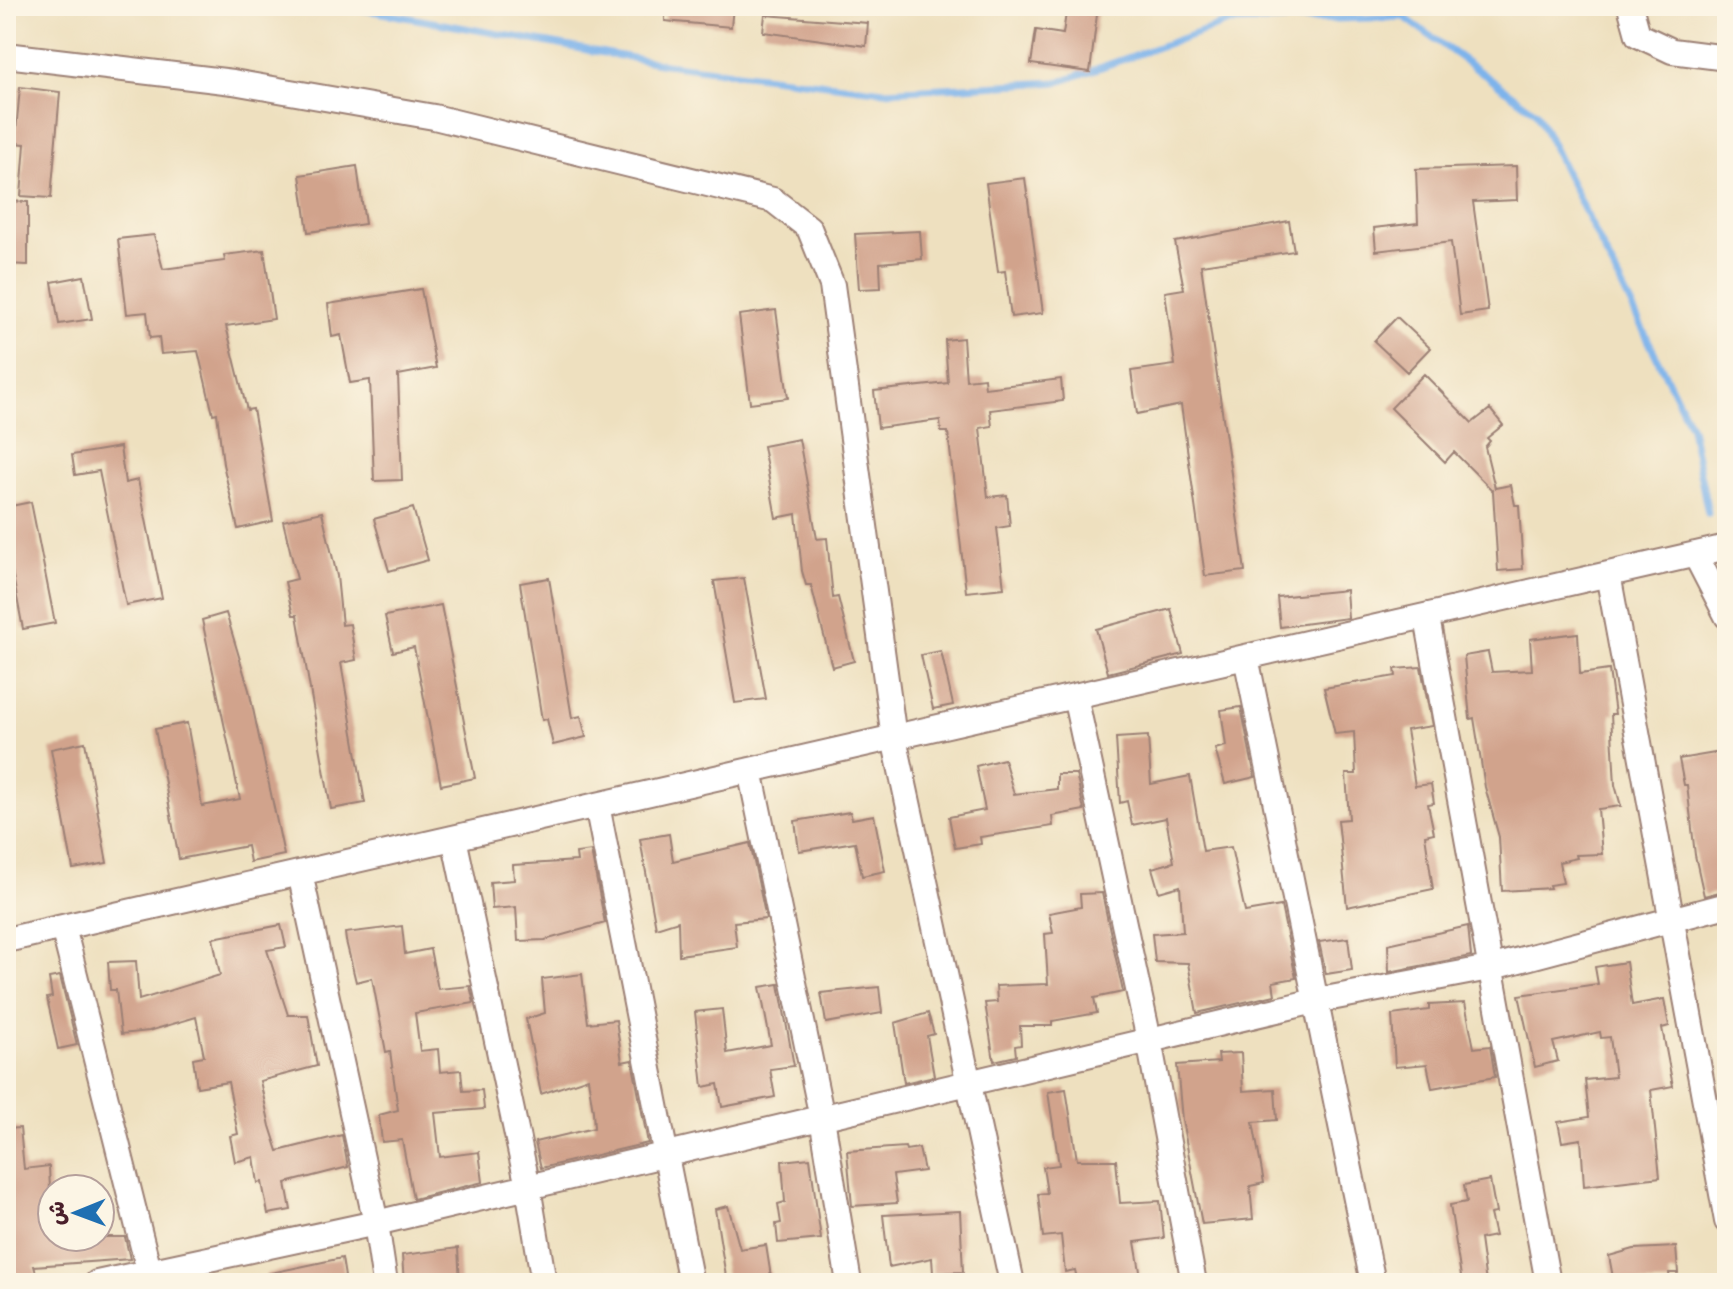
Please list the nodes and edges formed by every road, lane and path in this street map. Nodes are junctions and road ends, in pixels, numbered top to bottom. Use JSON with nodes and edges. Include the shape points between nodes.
{"nodes":[{"id":1,"x":1630,"y":6,"type":"edge"},
{"id":2,"x":6,"y":55,"type":"edge"},
{"id":3,"x":1727,"y":58,"type":"edge"},
{"id":4,"x":1727,"y":547,"type":"edge"},
{"id":5,"x":1695,"y":554,"type":"junction"},
{"id":6,"x":1608,"y":574,"type":"junction"},
{"id":7,"x":1727,"y":616,"type":"edge"},
{"id":8,"x":1427,"y":618,"type":"junction"},
{"id":9,"x":1246,"y":657,"type":"junction"},
{"id":10,"x":1075,"y":696,"type":"junction"},
{"id":11,"x":894,"y":738,"type":"junction"},
{"id":12,"x":750,"y":770,"type":"junction"},
{"id":13,"x":597,"y":805,"type":"junction"},
{"id":14,"x":454,"y":838,"type":"junction"},
{"id":15,"x":300,"y":873,"type":"junction"},
{"id":16,"x":1727,"y":905,"type":"edge"},
{"id":17,"x":1670,"y":918,"type":"junction"},
{"id":18,"x":63,"y":927,"type":"junction"},
{"id":19,"x":6,"y":940,"type":"edge"},
{"id":20,"x":1489,"y":968,"type":"junction"},
{"id":21,"x":1315,"y":1001,"type":"junction"},
{"id":22,"x":1149,"y":1040,"type":"junction"},
{"id":23,"x":971,"y":1081,"type":"junction"},
{"id":24,"x":822,"y":1118,"type":"junction"},
{"id":25,"x":668,"y":1153,"type":"junction"},
{"id":26,"x":528,"y":1187,"type":"junction"},
{"id":27,"x":1727,"y":1221,"type":"edge"},
{"id":28,"x":376,"y":1223,"type":"junction"},
{"id":29,"x":151,"y":1277,"type":"edge"},
{"id":30,"x":97,"y":1283,"type":"edge"},
{"id":31,"x":385,"y":1283,"type":"edge"},
{"id":32,"x":544,"y":1283,"type":"edge"},
{"id":33,"x":691,"y":1283,"type":"edge"},
{"id":34,"x":849,"y":1283,"type":"edge"},
{"id":35,"x":1012,"y":1283,"type":"edge"},
{"id":36,"x":1194,"y":1283,"type":"edge"},
{"id":37,"x":1373,"y":1283,"type":"edge"},
{"id":38,"x":1548,"y":1283,"type":"edge"}],
"edges":[{"from":1,"to":3,"type":"street","via":[[1638,35],[1672,51]]},
{"from":2,"to":11,"type":"street","via":[[233,82],[434,117],[773,200],[809,228],[832,285]]},
{"from":4,"to":5,"type":"street"},
{"from":5,"to":6,"type":"street"},
{"from":5,"to":7,"type":"street"},
{"from":6,"to":8,"type":"street"},
{"from":6,"to":17,"type":"street"},
{"from":8,"to":9,"type":"street"},
{"from":8,"to":20,"type":"street"},
{"from":9,"to":10,"type":"street"},
{"from":9,"to":21,"type":"street"},
{"from":10,"to":11,"type":"street"},
{"from":10,"to":22,"type":"street"},
{"from":11,"to":12,"type":"street"},
{"from":11,"to":23,"type":"street"},
{"from":12,"to":13,"type":"street"},
{"from":12,"to":24,"type":"street"},
{"from":13,"to":14,"type":"street"},
{"from":13,"to":25,"type":"street"},
{"from":14,"to":15,"type":"street"},
{"from":14,"to":26,"type":"street"},
{"from":15,"to":18,"type":"street"},
{"from":15,"to":28,"type":"street"},
{"from":16,"to":17,"type":"street"},
{"from":17,"to":20,"type":"street"},
{"from":17,"to":27,"type":"street"},
{"from":18,"to":19,"type":"street"},
{"from":18,"to":29,"type":"street"},
{"from":20,"to":21,"type":"street"},
{"from":20,"to":38,"type":"street"},
{"from":21,"to":22,"type":"street"},
{"from":21,"to":37,"type":"street"},
{"from":22,"to":23,"type":"street"},
{"from":22,"to":36,"type":"street"},
{"from":23,"to":24,"type":"street"},
{"from":23,"to":35,"type":"street"},
{"from":24,"to":25,"type":"street"},
{"from":24,"to":34,"type":"street"},
{"from":25,"to":26,"type":"street"},
{"from":25,"to":33,"type":"street"},
{"from":26,"to":28,"type":"street"},
{"from":26,"to":32,"type":"street"},
{"from":28,"to":29,"type":"street"},
{"from":28,"to":31,"type":"street"},
{"from":29,"to":30,"type":"street"}]}
